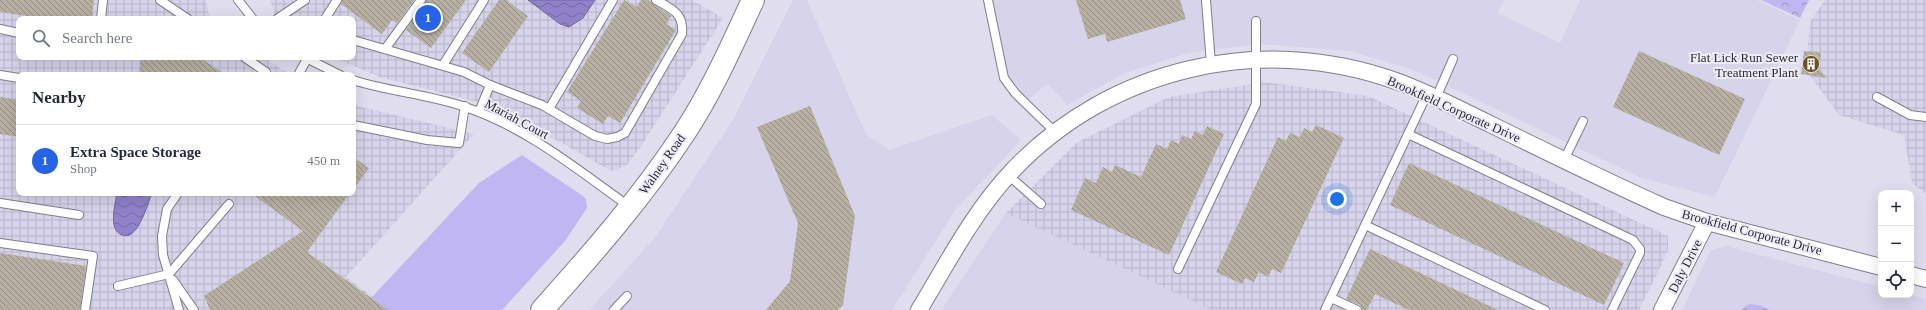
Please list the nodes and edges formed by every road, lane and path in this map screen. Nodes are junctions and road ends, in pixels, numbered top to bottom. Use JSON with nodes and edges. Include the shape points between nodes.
{"nodes":[{"id":1,"x":103,"y":0,"type":"edge"},
{"id":2,"x":160,"y":0,"type":"edge"},
{"id":3,"x":238,"y":0,"type":"edge"},
{"id":4,"x":305,"y":0,"type":"edge"},
{"id":5,"x":337,"y":0,"type":"edge"},
{"id":6,"x":421,"y":0,"type":"edge"},
{"id":7,"x":484,"y":0,"type":"edge"},
{"id":8,"x":613,"y":0,"type":"edge"},
{"id":9,"x":656,"y":0,"type":"edge"},
{"id":10,"x":753,"y":0,"type":"edge"},
{"id":11,"x":988,"y":0,"type":"edge"},
{"id":12,"x":1206,"y":0,"type":"edge"},
{"id":13,"x":101,"y":16,"type":"edge"},
{"id":14,"x":184,"y":16,"type":"edge"},
{"id":15,"x":251,"y":16,"type":"edge"},
{"id":16,"x":281,"y":16,"type":"edge"},
{"id":17,"x":327,"y":16,"type":"edge"},
{"id":18,"x":1256,"y":21,"type":"dead end"},
{"id":19,"x":0,"y":29,"type":"edge"},
{"id":20,"x":16,"y":32,"type":"edge"},
{"id":21,"x":356,"y":41,"type":"edge"},
{"id":22,"x":385,"y":49,"type":"junction"},
{"id":23,"x":1257,"y":59,"type":"junction"},
{"id":24,"x":1453,"y":59,"type":"dead end"},
{"id":25,"x":248,"y":60,"type":"edge"},
{"id":26,"x":304,"y":60,"type":"edge"},
{"id":27,"x":309,"y":60,"type":"edge"},
{"id":28,"x":1211,"y":64,"type":"junction"},
{"id":29,"x":443,"y":66,"type":"junction"},
{"id":30,"x":266,"y":72,"type":"edge"},
{"id":31,"x":299,"y":72,"type":"edge"},
{"id":32,"x":334,"y":72,"type":"edge"},
{"id":33,"x":0,"y":75,"type":"edge"},
{"id":34,"x":16,"y":78,"type":"edge"},
{"id":35,"x":356,"y":81,"type":"edge"},
{"id":36,"x":490,"y":84,"type":"junction"},
{"id":37,"x":1432,"y":96,"type":"junction"},
{"id":38,"x":1877,"y":97,"type":"dead end"},
{"id":39,"x":465,"y":106,"type":"junction"},
{"id":40,"x":549,"y":109,"type":"junction"},
{"id":41,"x":479,"y":112,"type":"junction"},
{"id":42,"x":1926,"y":117,"type":"edge"},
{"id":43,"x":1583,"y":121,"type":"dead end"},
{"id":44,"x":356,"y":126,"type":"edge"},
{"id":45,"x":1055,"y":132,"type":"junction"},
{"id":46,"x":1408,"y":134,"type":"junction"},
{"id":47,"x":1564,"y":160,"type":"junction"},
{"id":48,"x":1008,"y":175,"type":"junction"},
{"id":49,"x":176,"y":196,"type":"edge"},
{"id":50,"x":0,"y":203,"type":"edge"},
{"id":51,"x":229,"y":204,"type":"dead end"},
{"id":52,"x":1041,"y":204,"type":"dead end"},
{"id":53,"x":631,"y":207,"type":"junction"},
{"id":54,"x":79,"y":215,"type":"dead end"},
{"id":55,"x":1707,"y":222,"type":"junction"},
{"id":56,"x":1365,"y":225,"type":"junction"},
{"id":57,"x":0,"y":243,"type":"edge"},
{"id":58,"x":1878,"y":266,"type":"edge"},
{"id":59,"x":1178,"y":269,"type":"dead end"},
{"id":60,"x":169,"y":274,"type":"junction"},
{"id":61,"x":1914,"y":276,"type":"edge"},
{"id":62,"x":1926,"y":279,"type":"edge"},
{"id":63,"x":118,"y":286,"type":"dead end"},
{"id":64,"x":627,"y":296,"type":"dead end"},
{"id":65,"x":1331,"y":298,"type":"junction"},
{"id":66,"x":84,"y":310,"type":"edge"},
{"id":67,"x":179,"y":310,"type":"edge"},
{"id":68,"x":194,"y":310,"type":"edge"},
{"id":69,"x":542,"y":310,"type":"edge"},
{"id":70,"x":614,"y":310,"type":"edge"},
{"id":71,"x":919,"y":310,"type":"edge"},
{"id":72,"x":1325,"y":310,"type":"edge"},
{"id":73,"x":1357,"y":310,"type":"edge"},
{"id":74,"x":1545,"y":310,"type":"edge"},
{"id":75,"x":1612,"y":310,"type":"edge"},
{"id":76,"x":1662,"y":310,"type":"edge"}],
"edges":[{"from":1,"to":13,"type":"lane"},
{"from":2,"to":14,"type":"lane"},
{"from":3,"to":15,"type":"lane"},
{"from":4,"to":16,"type":"lane"},
{"from":5,"to":17,"type":"lane"},
{"from":6,"to":22,"type":"lane"},
{"from":7,"to":29,"type":"lane"},
{"from":8,"to":40,"type":"lane"},
{"from":9,"to":40,"type":"lane","via":[[676,11],[682,25],[682,34],[625,133],[607,139],[595,136]]},
{"from":10,"to":53,"type":"main road","name":"Walney Road","via":[[720,71],[699,107],[662,165]]},
{"from":11,"to":45,"type":"lane","via":[[1004,78],[1015,93]]},
{"from":12,"to":28,"type":"lane"},
{"from":18,"to":23,"type":"lane"},
{"from":19,"to":20,"type":"lane"},
{"from":21,"to":22,"type":"lane"},
{"from":22,"to":29,"type":"lane"},
{"from":23,"to":28,"type":"street","name":"Brookfield Corporate Drive"},
{"from":23,"to":37,"type":"street","name":"Brookfield Corporate Drive","via":[[1299,60],[1349,67],[1397,81]]},
{"from":23,"to":59,"type":"lane","via":[[1256,104]]},
{"from":24,"to":37,"type":"lane"},
{"from":25,"to":30,"type":"lane"},
{"from":26,"to":31,"type":"lane"},
{"from":27,"to":32,"type":"lane"},
{"from":28,"to":45,"type":"street","name":"Brookfield Corporate Drive","via":[[1176,72],[1132,87],[1090,108]]},
{"from":29,"to":36,"type":"lane"},
{"from":33,"to":34,"type":"lane"},
{"from":35,"to":39,"type":"lane","name":"Mariah Court","via":[[377,88]]},
{"from":36,"to":40,"type":"lane"},
{"from":36,"to":41,"type":"lane"},
{"from":37,"to":46,"type":"lane"},
{"from":37,"to":47,"type":"street","name":"Brookfield Corporate Drive"},
{"from":38,"to":42,"type":"lane","via":[[1910,115]]},
{"from":39,"to":41,"type":"lane","name":"Mariah Court"},
{"from":39,"to":44,"type":"lane","via":[[459,143],[427,140]]},
{"from":41,"to":53,"type":"lane","name":"Mariah Court","via":[[527,136]]},
{"from":43,"to":47,"type":"lane"},
{"from":45,"to":48,"type":"street","name":"Brookfield Corporate Drive"},
{"from":46,"to":56,"type":"lane"},
{"from":46,"to":75,"type":"lane","via":[[1633,240],[1640,253]]},
{"from":47,"to":55,"type":"street","name":"Brookfield Corporate Drive","via":[[1664,207]]},
{"from":48,"to":52,"type":"lane"},
{"from":48,"to":71,"type":"street","name":"Brookfield Corporate Drive","via":[[973,220]]},
{"from":49,"to":60,"type":"lane","via":[[167,209],[162,236],[163,254]]},
{"from":50,"to":54,"type":"lane"},
{"from":51,"to":60,"type":"lane"},
{"from":53,"to":69,"type":"main road","name":"Walney Road"},
{"from":55,"to":58,"type":"street","name":"Brookfield Corporate Drive"},
{"from":55,"to":76,"type":"street","name":"Daly Drive"},
{"from":56,"to":65,"type":"lane"},
{"from":56,"to":74,"type":"lane"},
{"from":57,"to":66,"type":"lane","via":[[93,256]]},
{"from":60,"to":63,"type":"lane"},
{"from":60,"to":67,"type":"lane"},
{"from":60,"to":68,"type":"lane"},
{"from":61,"to":62,"type":"street"},
{"from":64,"to":70,"type":"lane"},
{"from":65,"to":72,"type":"lane"},
{"from":65,"to":73,"type":"lane"}]}
